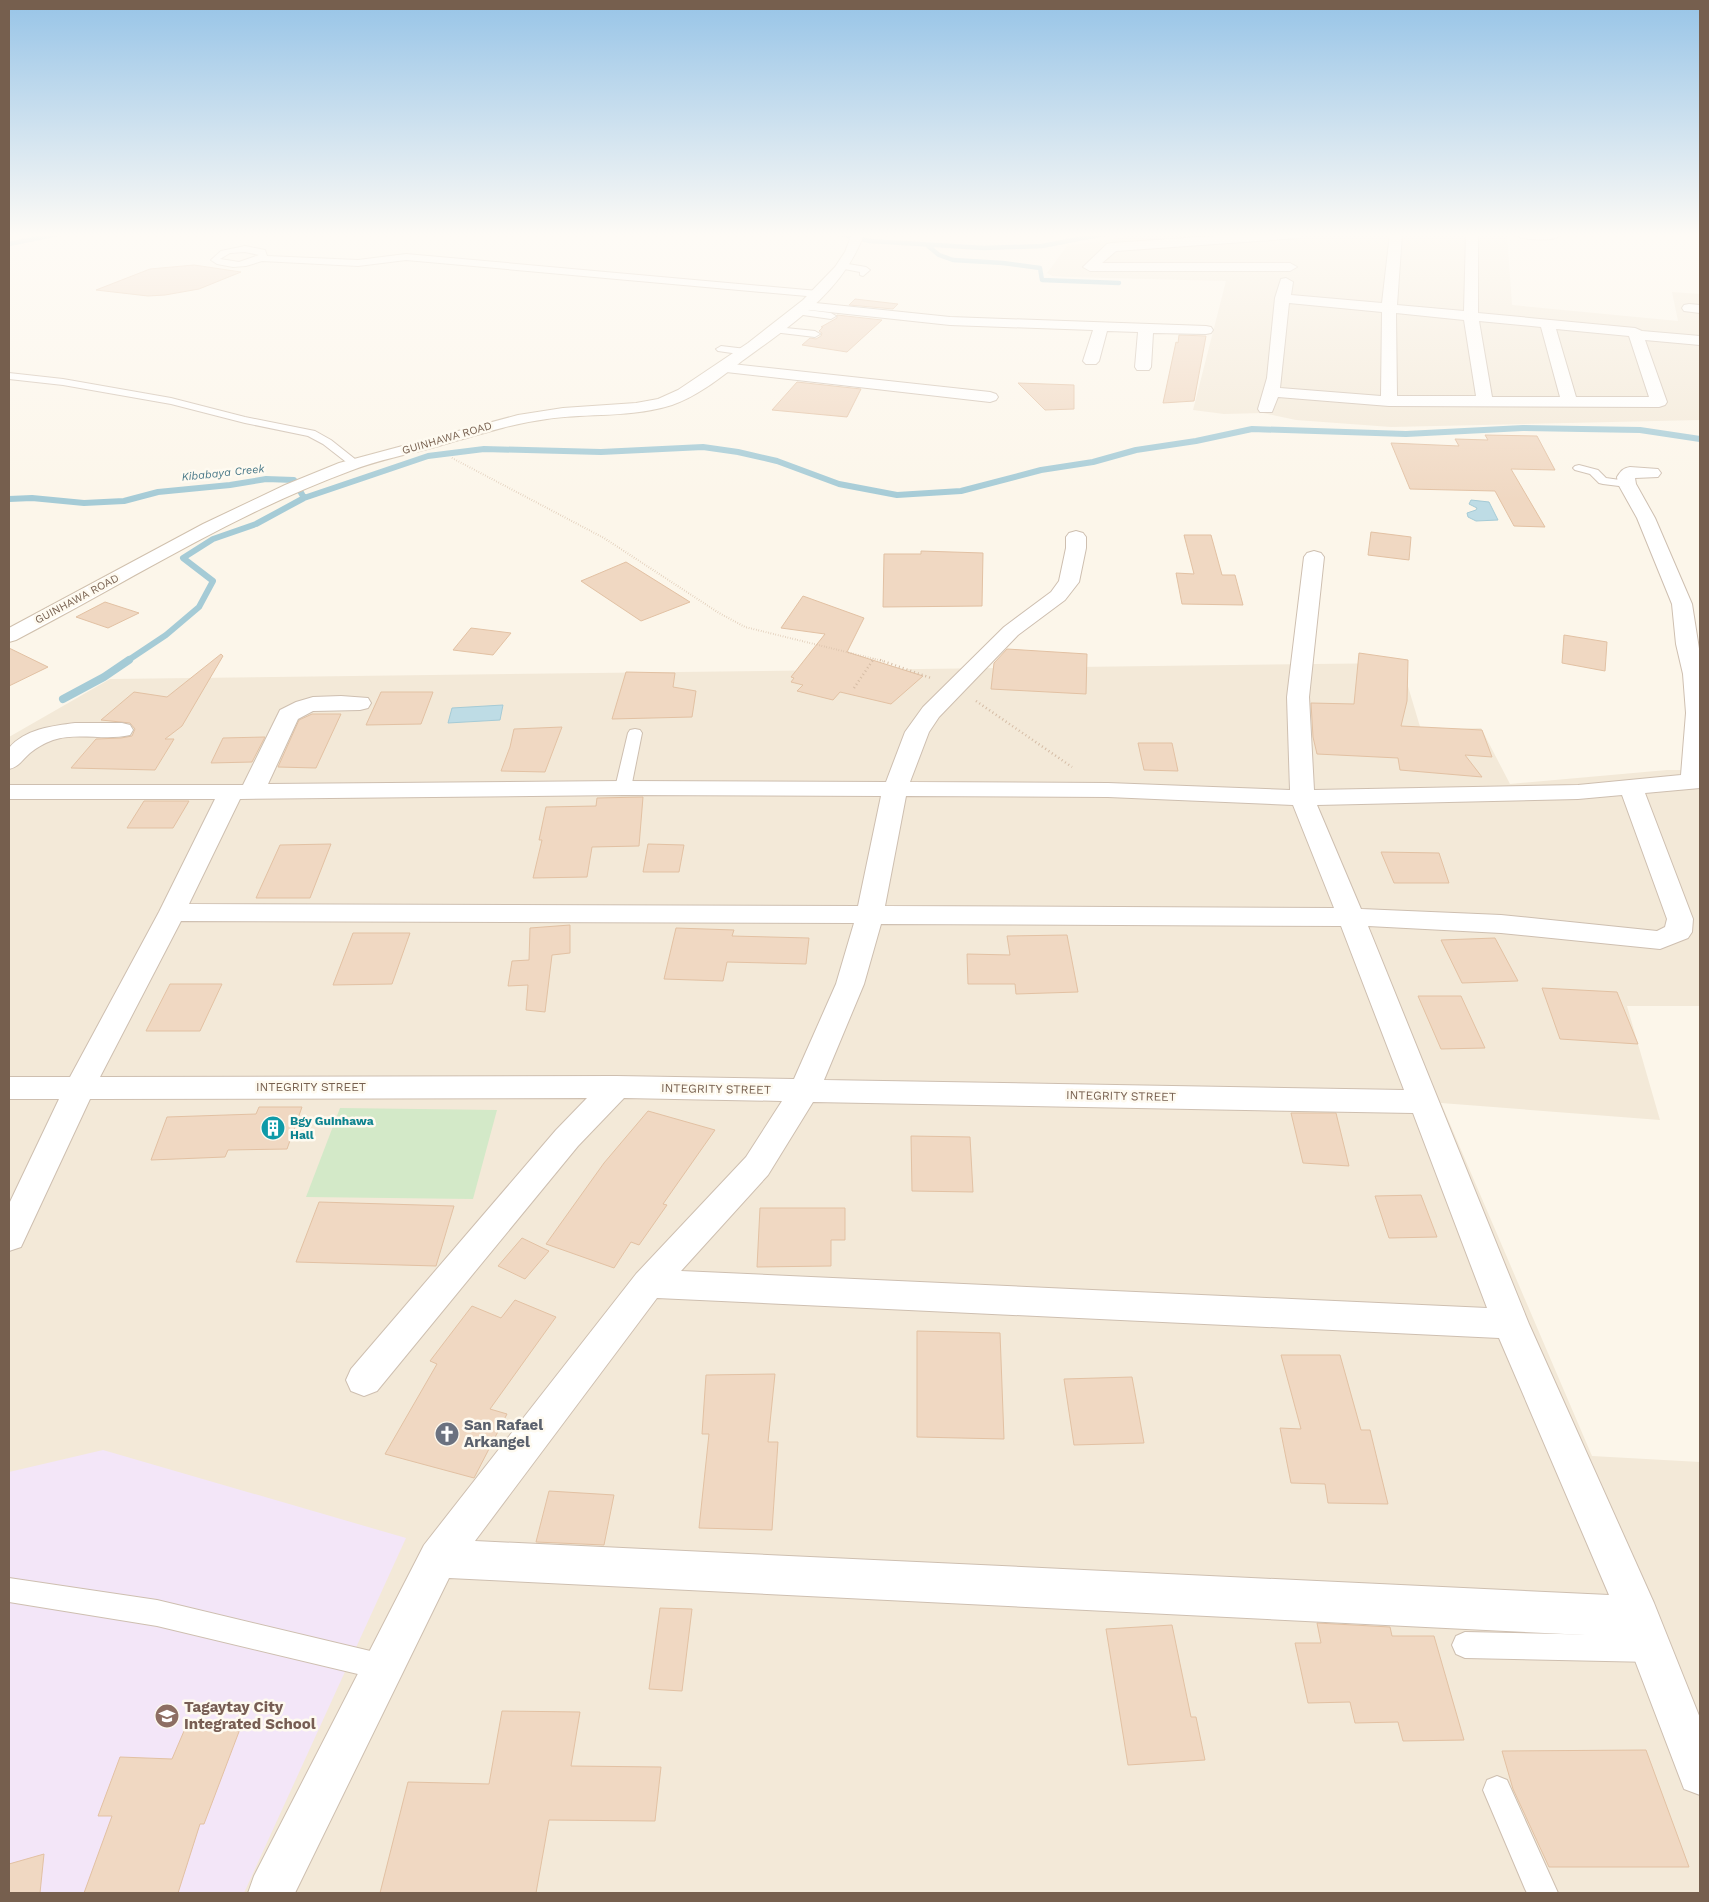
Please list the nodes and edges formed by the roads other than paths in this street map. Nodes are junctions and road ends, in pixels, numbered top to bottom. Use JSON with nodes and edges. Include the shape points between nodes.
{"nodes":[{"id":1,"x":784,"y":323,"type":"edge"},
{"id":2,"x":1033,"y":323,"type":"edge"},
{"id":3,"x":1279,"y":323,"type":"edge"},
{"id":4,"x":1389,"y":323,"type":"edge"},
{"id":5,"x":1472,"y":323,"type":"edge"},
{"id":6,"x":1544,"y":323,"type":"edge"},
{"id":7,"x":1547,"y":323,"type":"junction"},
{"id":8,"x":1101,"y":327,"type":"junction"},
{"id":9,"x":1146,"y":328,"type":"junction"},
{"id":10,"x":1206,"y":330,"type":"dead end"},
{"id":11,"x":770,"y":334,"type":"junction"},
{"id":12,"x":815,"y":334,"type":"dead end"},
{"id":13,"x":1636,"y":335,"type":"junction"},
{"id":14,"x":1700,"y":341,"type":"edge"},
{"id":15,"x":793,"y":342,"type":"dead end"},
{"id":16,"x":721,"y":349,"type":"dead end"},
{"id":17,"x":746,"y":352,"type":"junction"},
{"id":18,"x":1092,"y":361,"type":"dead end"},
{"id":19,"x":1142,"y":367,"type":"dead end"},
{"id":20,"x":723,"y":368,"type":"junction"},
{"id":21,"x":9,"y":376,"type":"edge"},
{"id":22,"x":1272,"y":392,"type":"junction"},
{"id":23,"x":990,"y":397,"type":"dead end"},
{"id":24,"x":1389,"y":401,"type":"junction"},
{"id":25,"x":1569,"y":401,"type":"junction"},
{"id":26,"x":1485,"y":402,"type":"junction"},
{"id":27,"x":1266,"y":409,"type":"dead end"},
{"id":28,"x":354,"y":463,"type":"junction"},
{"id":29,"x":1579,"y":468,"type":"dead end"},
{"id":30,"x":1652,"y":473,"type":"dead end"},
{"id":31,"x":1628,"y":484,"type":"junction"},
{"id":32,"x":1076,"y":537,"type":"dead end"},
{"id":33,"x":1314,"y":557,"type":"dead end"},
{"id":34,"x":9,"y":636,"type":"edge"},
{"id":35,"x":360,"y":703,"type":"dead end"},
{"id":36,"x":122,"y":730,"type":"dead end"},
{"id":37,"x":635,"y":733,"type":"dead end"},
{"id":38,"x":9,"y":762,"type":"edge"},
{"id":39,"x":1697,"y":781,"type":"edge"},
{"id":40,"x":623,"y":788,"type":"junction"},
{"id":41,"x":1632,"y":788,"type":"junction"},
{"id":42,"x":895,"y":789,"type":"junction"},
{"id":43,"x":9,"y":792,"type":"edge"},
{"id":44,"x":242,"y":792,"type":"junction"},
{"id":45,"x":1302,"y":798,"type":"junction"},
{"id":46,"x":172,"y":912,"type":"junction"},
{"id":47,"x":870,"y":914,"type":"junction"},
{"id":48,"x":1351,"y":917,"type":"junction"},
{"id":49,"x":80,"y":1087,"type":"junction"},
{"id":50,"x":616,"y":1087,"type":"junction"},
{"id":51,"x":9,"y":1088,"type":"edge"},
{"id":52,"x":805,"y":1090,"type":"junction"},
{"id":53,"x":1424,"y":1102,"type":"junction"},
{"id":54,"x":10,"y":1235,"type":"edge"},
{"id":55,"x":648,"y":1284,"type":"junction"},
{"id":56,"x":1511,"y":1324,"type":"junction"},
{"id":57,"x":364,"y":1380,"type":"dead end"},
{"id":58,"x":438,"y":1558,"type":"junction"},
{"id":59,"x":9,"y":1590,"type":"edge"},
{"id":60,"x":1645,"y":1633,"type":"junction"},
{"id":61,"x":1465,"y":1645,"type":"dead end"},
{"id":62,"x":383,"y":1667,"type":"junction"},
{"id":63,"x":1700,"y":1773,"type":"edge"},
{"id":64,"x":1497,"y":1790,"type":"dead end"},
{"id":65,"x":271,"y":1893,"type":"edge"},
{"id":66,"x":1543,"y":1893,"type":"edge"}],
"edges":[{"from":1,"to":11,"type":"street","name":"GUINHAWA ROAD"},
{"from":2,"to":8,"type":"street"},
{"from":3,"to":22,"type":"street"},
{"from":4,"to":24,"type":"street"},
{"from":5,"to":26,"type":"street"},
{"from":6,"to":7,"type":"street"},
{"from":7,"to":13,"type":"street","via":[[1635,332]]},
{"from":7,"to":25,"type":"street"},
{"from":8,"to":9,"type":"street"},
{"from":8,"to":18,"type":"street"},
{"from":9,"to":10,"type":"street"},
{"from":9,"to":19,"type":"street"},
{"from":11,"to":12,"type":"lane"},
{"from":11,"to":15,"type":"lane"},
{"from":11,"to":17,"type":"street","name":"GUINHAWA ROAD"},
{"from":13,"to":14,"type":"street"},
{"from":13,"to":25,"type":"street","via":[[1659,402]]},
{"from":16,"to":17,"type":"lane"},
{"from":17,"to":20,"type":"street","name":"GUINHAWA ROAD"},
{"from":20,"to":23,"type":"street"},
{"from":20,"to":28,"type":"street","name":"GUINHAWA ROAD","via":[[680,396],[646,406],[525,418]]},
{"from":21,"to":28,"type":"lane","via":[[137,394],[311,433]]},
{"from":22,"to":24,"type":"street"},
{"from":22,"to":27,"type":"street"},
{"from":24,"to":26,"type":"street"},
{"from":25,"to":26,"type":"street"},
{"from":28,"to":34,"type":"street","name":"GUINHAWA ROAD","via":[[306,482],[170,548]]},
{"from":29,"to":31,"type":"lane","via":[[1594,472],[1603,481]]},
{"from":30,"to":31,"type":"street","via":[[1630,472],[1626,477]]},
{"from":31,"to":39,"type":"street","via":[[1682,604],[1694,674]]},
{"from":32,"to":42,"type":"street","via":[[1069,582],[1058,596],[1011,631],[931,712],[917,732]]},
{"from":33,"to":45,"type":"street","via":[[1298,697]]},
{"from":35,"to":44,"type":"street","via":[[308,704],[296,708],[288,715]]},
{"from":36,"to":38,"type":"street","via":[[52,732],[26,744]]},
{"from":37,"to":40,"type":"lane"},
{"from":39,"to":41,"type":"street"},
{"from":40,"to":42,"type":"street"},
{"from":40,"to":44,"type":"street"},
{"from":41,"to":45,"type":"street","via":[[1503,795]]},
{"from":41,"to":48,"type":"street","via":[[1680,919],[1678,932],[1660,940],[1501,924]]},
{"from":42,"to":45,"type":"street","via":[[1108,790]]},
{"from":42,"to":47,"type":"street"},
{"from":43,"to":44,"type":"street"},
{"from":44,"to":46,"type":"street"},
{"from":45,"to":48,"type":"street"},
{"from":46,"to":47,"type":"street"},
{"from":46,"to":49,"type":"street"},
{"from":47,"to":48,"type":"street"},
{"from":47,"to":52,"type":"street","via":[[850,984]]},
{"from":48,"to":53,"type":"street"},
{"from":49,"to":50,"type":"street","name":"INTEGRITY STREET"},
{"from":49,"to":51,"type":"street","name":"INTEGRITY STREET"},
{"from":49,"to":54,"type":"street"},
{"from":50,"to":52,"type":"street","name":"INTEGRITY STREET"},
{"from":50,"to":57,"type":"street","via":[[567,1138]]},
{"from":52,"to":53,"type":"street","name":"INTEGRITY STREET"},
{"from":52,"to":55,"type":"street","via":[[757,1166]]},
{"from":53,"to":56,"type":"street"},
{"from":55,"to":56,"type":"street"},
{"from":55,"to":58,"type":"street"},
{"from":56,"to":60,"type":"street"},
{"from":58,"to":60,"type":"street"},
{"from":58,"to":62,"type":"street"},
{"from":59,"to":62,"type":"lane","via":[[157,1614]]},
{"from":60,"to":61,"type":"lane"},
{"from":60,"to":63,"type":"street"},
{"from":62,"to":65,"type":"street"},
{"from":64,"to":66,"type":"lane"}]}
